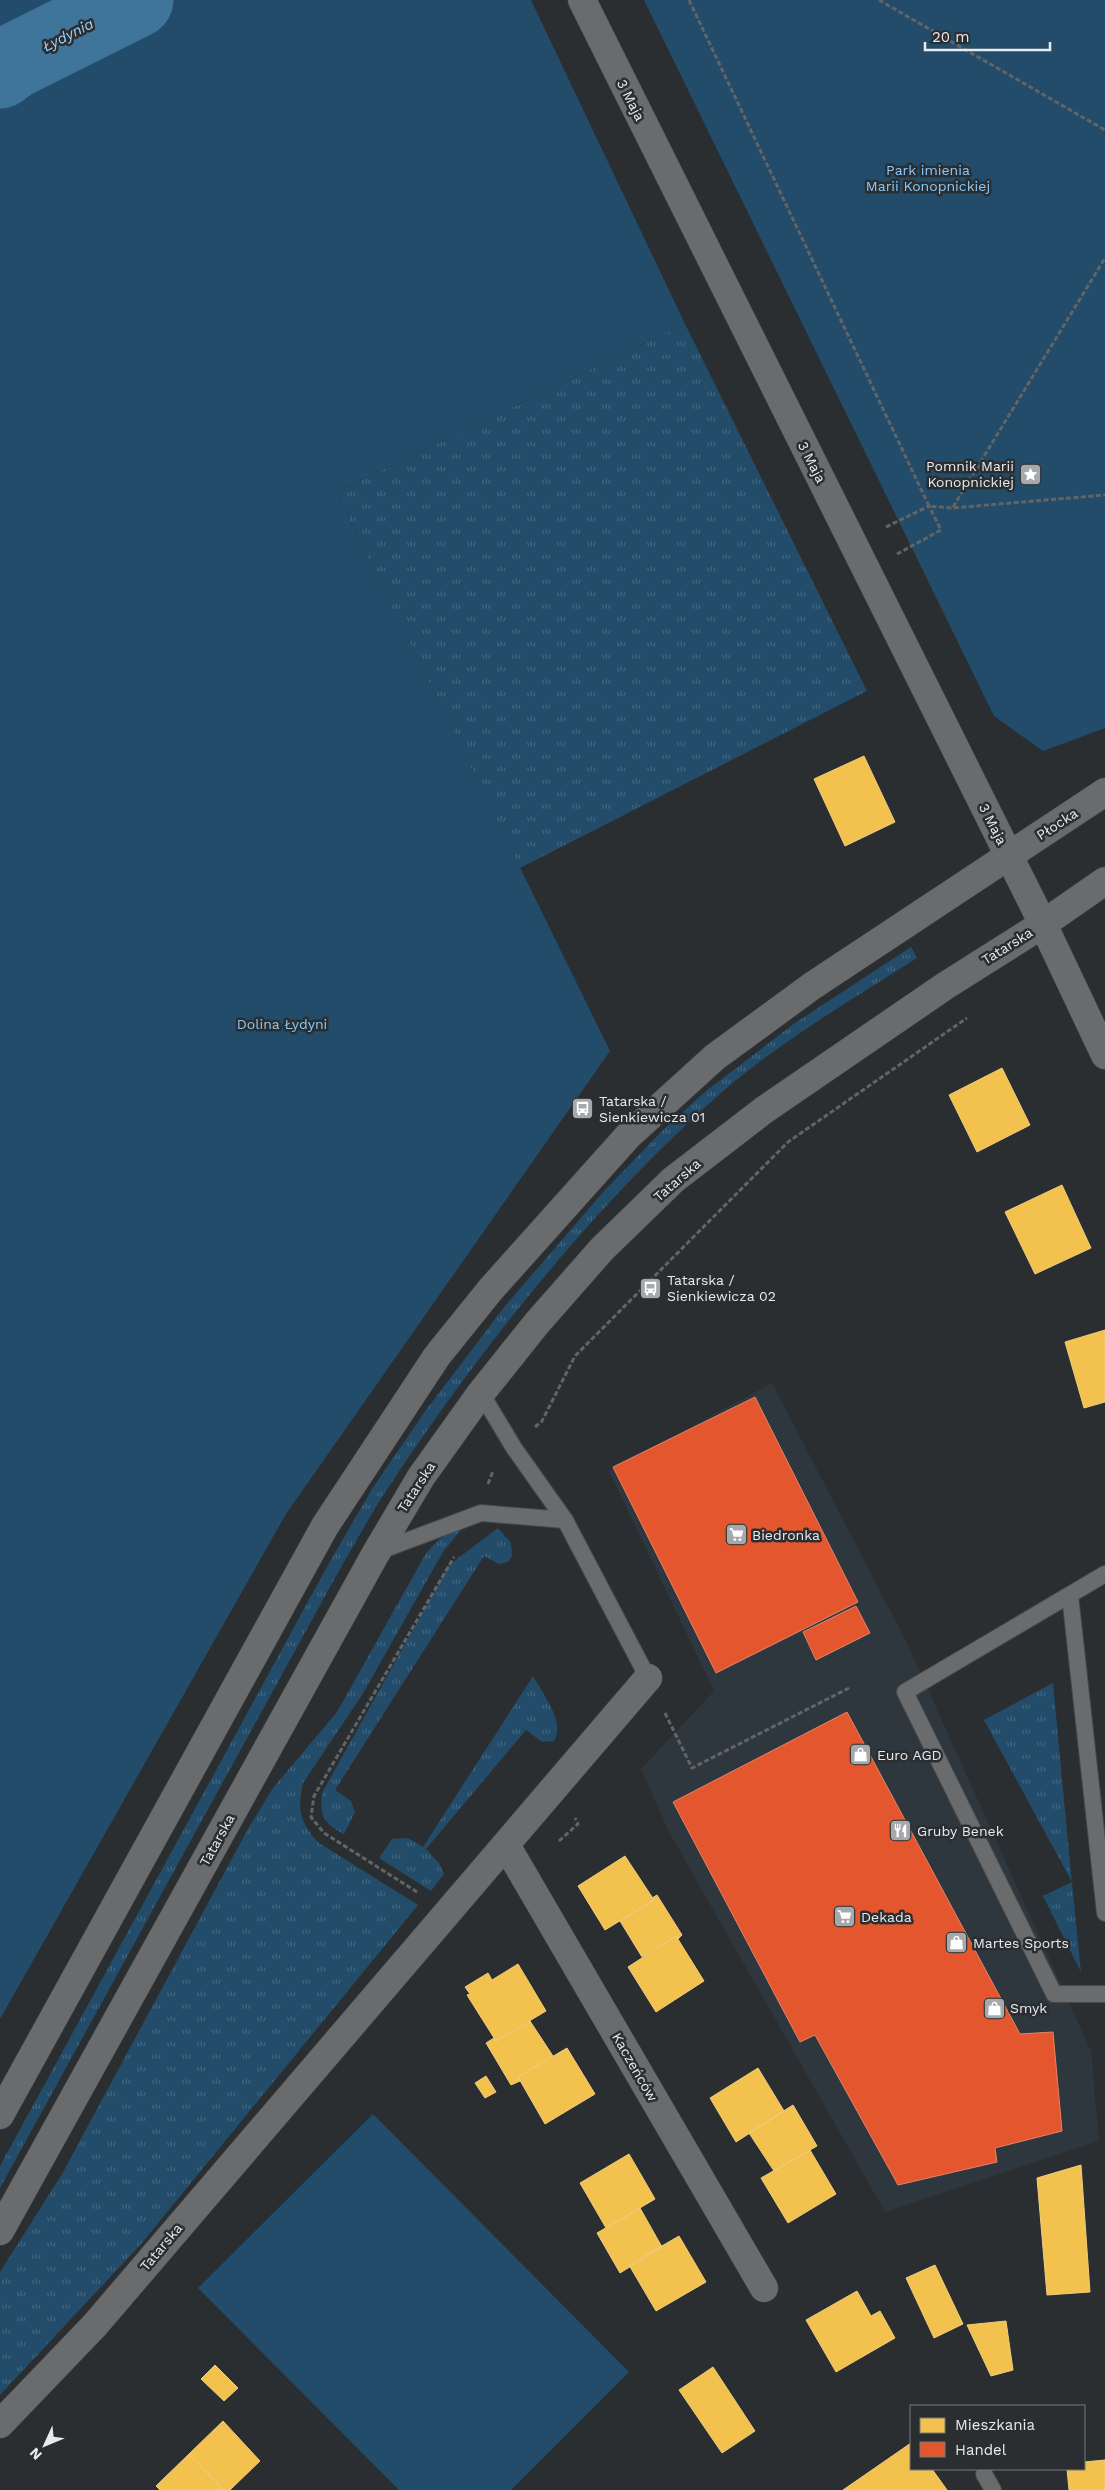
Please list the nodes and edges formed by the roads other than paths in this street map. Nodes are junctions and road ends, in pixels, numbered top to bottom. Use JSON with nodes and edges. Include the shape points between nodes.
{"nodes":[{"id":1,"x":582,"y":0,"type":"edge"},
{"id":2,"x":1105,"y":792,"type":"edge"},
{"id":3,"x":1009,"y":856,"type":"junction"},
{"id":4,"x":1105,"y":881,"type":"edge"},
{"id":5,"x":1043,"y":924,"type":"junction"},
{"id":6,"x":1105,"y":1056,"type":"edge"},
{"id":7,"x":481,"y":1393,"type":"junction"},
{"id":8,"x":565,"y":1520,"type":"junction"},
{"id":9,"x":376,"y":1553,"type":"junction"},
{"id":10,"x":1105,"y":1574,"type":"edge"},
{"id":11,"x":1070,"y":1595,"type":"junction"},
{"id":12,"x":648,"y":1678,"type":"joint"},
{"id":13,"x":506,"y":1846,"type":"junction"},
{"id":14,"x":1105,"y":1913,"type":"edge"},
{"id":15,"x":1105,"y":1994,"type":"edge"},
{"id":16,"x":0,"y":2115,"type":"edge"},
{"id":17,"x":0,"y":2231,"type":"edge"},
{"id":18,"x":764,"y":2288,"type":"dead end"},
{"id":19,"x":0,"y":2424,"type":"edge"},
{"id":20,"x":984,"y":2474,"type":"dead end"},
{"id":21,"x":993,"y":2490,"type":"edge"}],
"edges":[{"from":1,"to":3,"type":"main road","name":"3 Maja"},
{"from":2,"to":3,"type":"main road","name":"Płocka"},
{"from":3,"to":5,"type":"main road","name":"3 Maja"},
{"from":3,"to":16,"type":"main road","via":[[812,986],[716,1057],[628,1136],[479,1304],[376,1445],[325,1526]]},
{"from":4,"to":5,"type":"main road"},
{"from":5,"to":6,"type":"main road","name":"3 Maja"},
{"from":5,"to":7,"type":"main road","name":"Tatarska","via":[[945,986],[764,1110],[673,1180],[602,1249]]},
{"from":7,"to":8,"type":"lane","via":[[514,1448]]},
{"from":7,"to":9,"type":"main road","name":"Tatarska","via":[[421,1477]]},
{"from":8,"to":9,"type":"lane","via":[[481,1514]]},
{"from":8,"to":12,"type":"lane"},
{"from":9,"to":17,"type":"main road","name":"Tatarska"},
{"from":10,"to":11,"type":"lane"},
{"from":11,"to":14,"type":"lane"},
{"from":11,"to":15,"type":"lane","via":[[905,1692],[1054,1994]]},
{"from":12,"to":13,"type":"main road","name":"Tatarska"},
{"from":13,"to":18,"type":"main road","name":"Kaczeńców"},
{"from":13,"to":19,"type":"main road","name":"Tatarska","via":[[95,2325]]},
{"from":20,"to":21,"type":"lane"}]}
